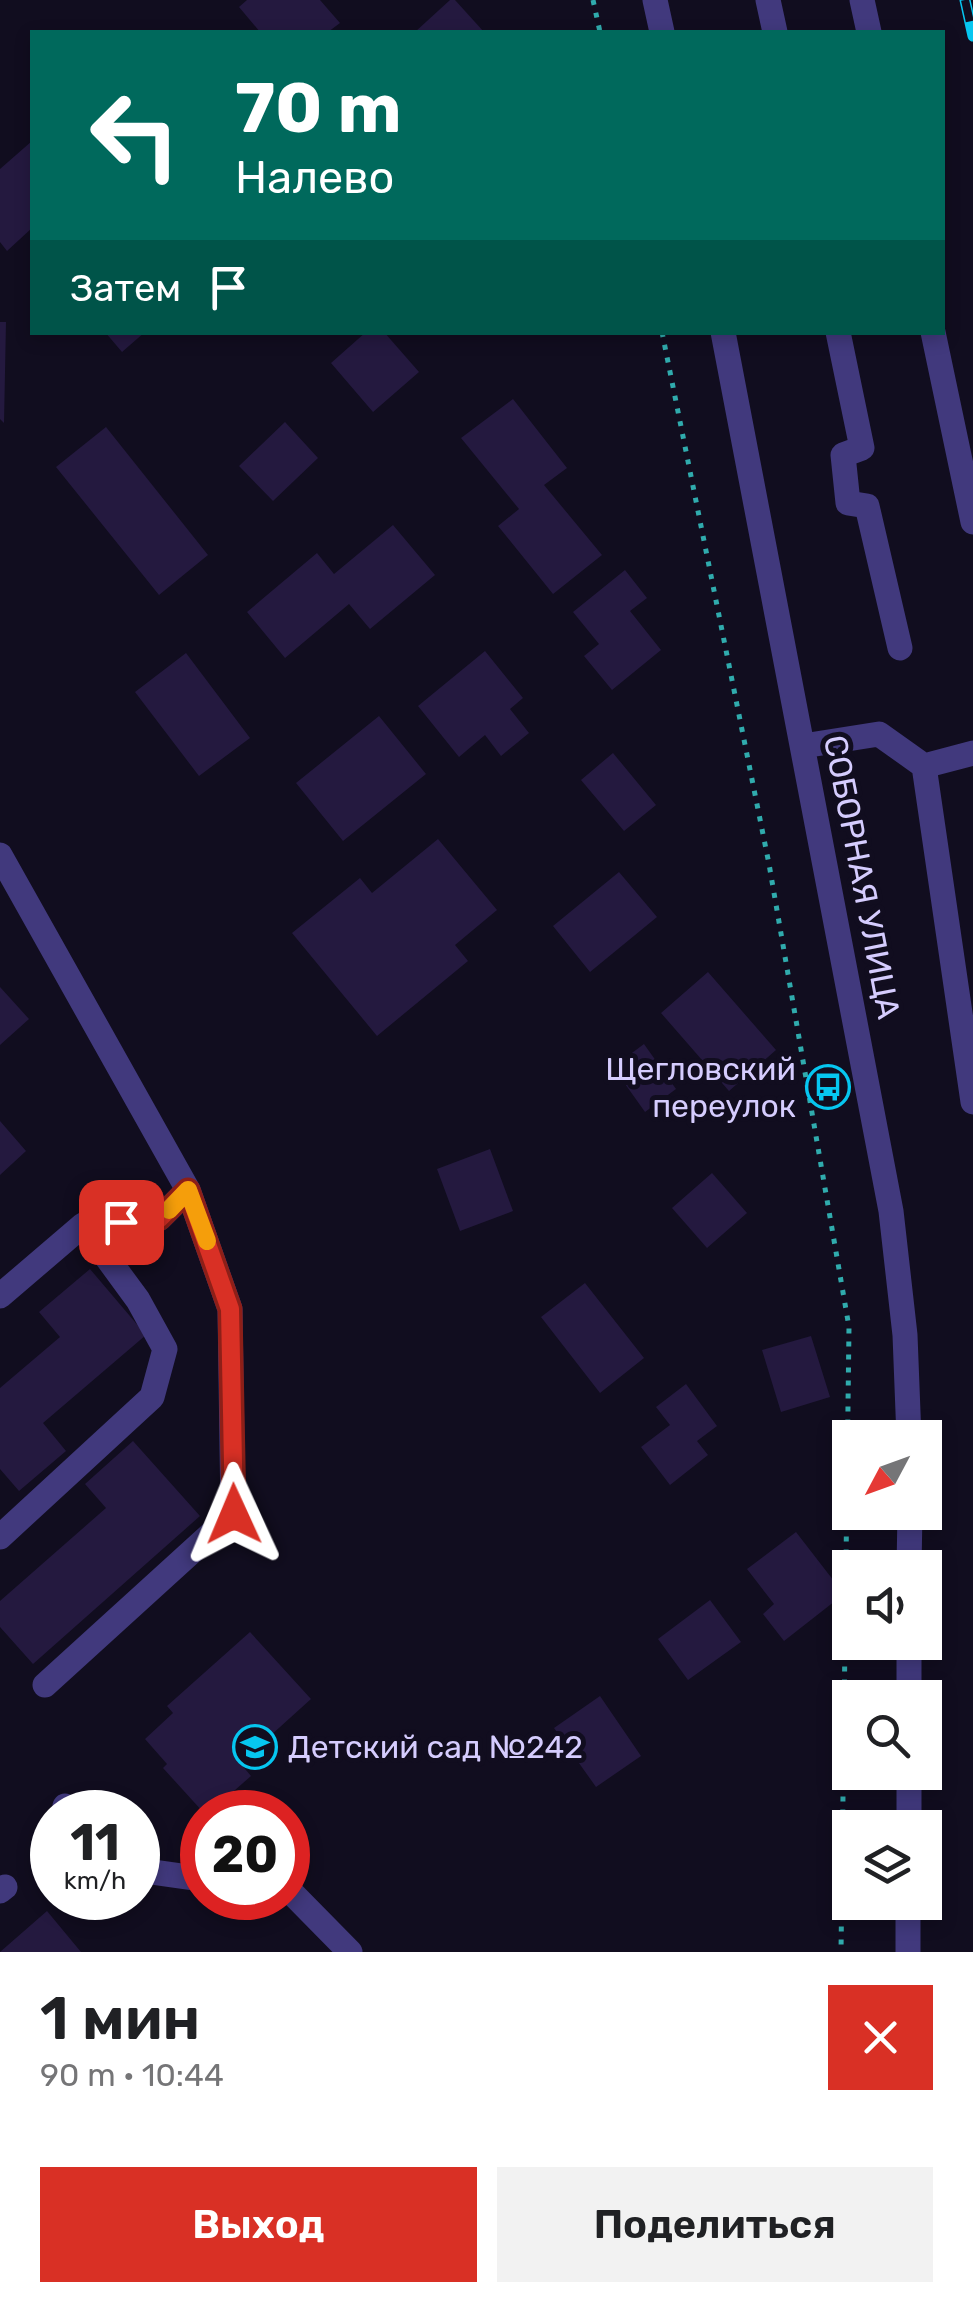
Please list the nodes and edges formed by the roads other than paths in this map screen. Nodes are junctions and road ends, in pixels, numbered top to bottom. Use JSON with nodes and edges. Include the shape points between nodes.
{"nodes":[{"id":1,"x":655,"y":0,"type":"edge"},
{"id":2,"x":768,"y":0,"type":"edge"},
{"id":3,"x":862,"y":0,"type":"edge"},
{"id":4,"x":662,"y":30,"type":"edge"},
{"id":5,"x":775,"y":30,"type":"edge"},
{"id":6,"x":869,"y":30,"type":"edge"},
{"id":7,"x":724,"y":335,"type":"edge"},
{"id":8,"x":839,"y":335,"type":"edge"},
{"id":9,"x":934,"y":335,"type":"edge"},
{"id":10,"x":973,"y":522,"type":"edge"},
{"id":11,"x":900,"y":648,"type":"dead end"},
{"id":12,"x":803,"y":746,"type":"junction"},
{"id":13,"x":973,"y":753,"type":"edge"},
{"id":14,"x":924,"y":766,"type":"junction"},
{"id":15,"x":0,"y":855,"type":"edge"},
{"id":16,"x":973,"y":1102,"type":"edge"},
{"id":17,"x":188,"y":1190,"type":"junction"},
{"id":18,"x":83,"y":1225,"type":"junction"},
{"id":19,"x":0,"y":1296,"type":"edge"},
{"id":20,"x":908,"y":1420,"type":"edge"},
{"id":21,"x":0,"y":1537,"type":"edge"},
{"id":22,"x":45,"y":1685,"type":"dead end"},
{"id":23,"x":310,"y":1912,"type":"edge"},
{"id":24,"x":908,"y":1920,"type":"edge"},
{"id":25,"x":350,"y":1952,"type":"edge"},
{"id":26,"x":908,"y":1952,"type":"edge"}],
"edges":[{"from":1,"to":4,"type":"street"},
{"from":2,"to":5,"type":"street"},
{"from":3,"to":6,"type":"street"},
{"from":7,"to":12,"type":"street","name":"СОБОРНАЯ УЛИЦА"},
{"from":8,"to":11,"type":"street","via":[[862,448],[843,455],[848,503],[867,506]]},
{"from":9,"to":10,"type":"street"},
{"from":12,"to":14,"type":"street","via":[[879,734]]},
{"from":12,"to":20,"type":"street","name":"СОБОРНАЯ УЛИЦА","via":[[890,1212]]},
{"from":13,"to":14,"type":"street"},
{"from":14,"to":16,"type":"street"},
{"from":15,"to":17,"type":"street"},
{"from":17,"to":18,"type":"street","via":[[159,1219]]},
{"from":17,"to":22,"type":"street","via":[[230,1309],[234,1514]]},
{"from":18,"to":19,"type":"street"},
{"from":18,"to":21,"type":"street","via":[[138,1300],[165,1349],[161,1365],[152,1398]]},
{"from":23,"to":25,"type":"street"},
{"from":24,"to":26,"type":"street"}]}
